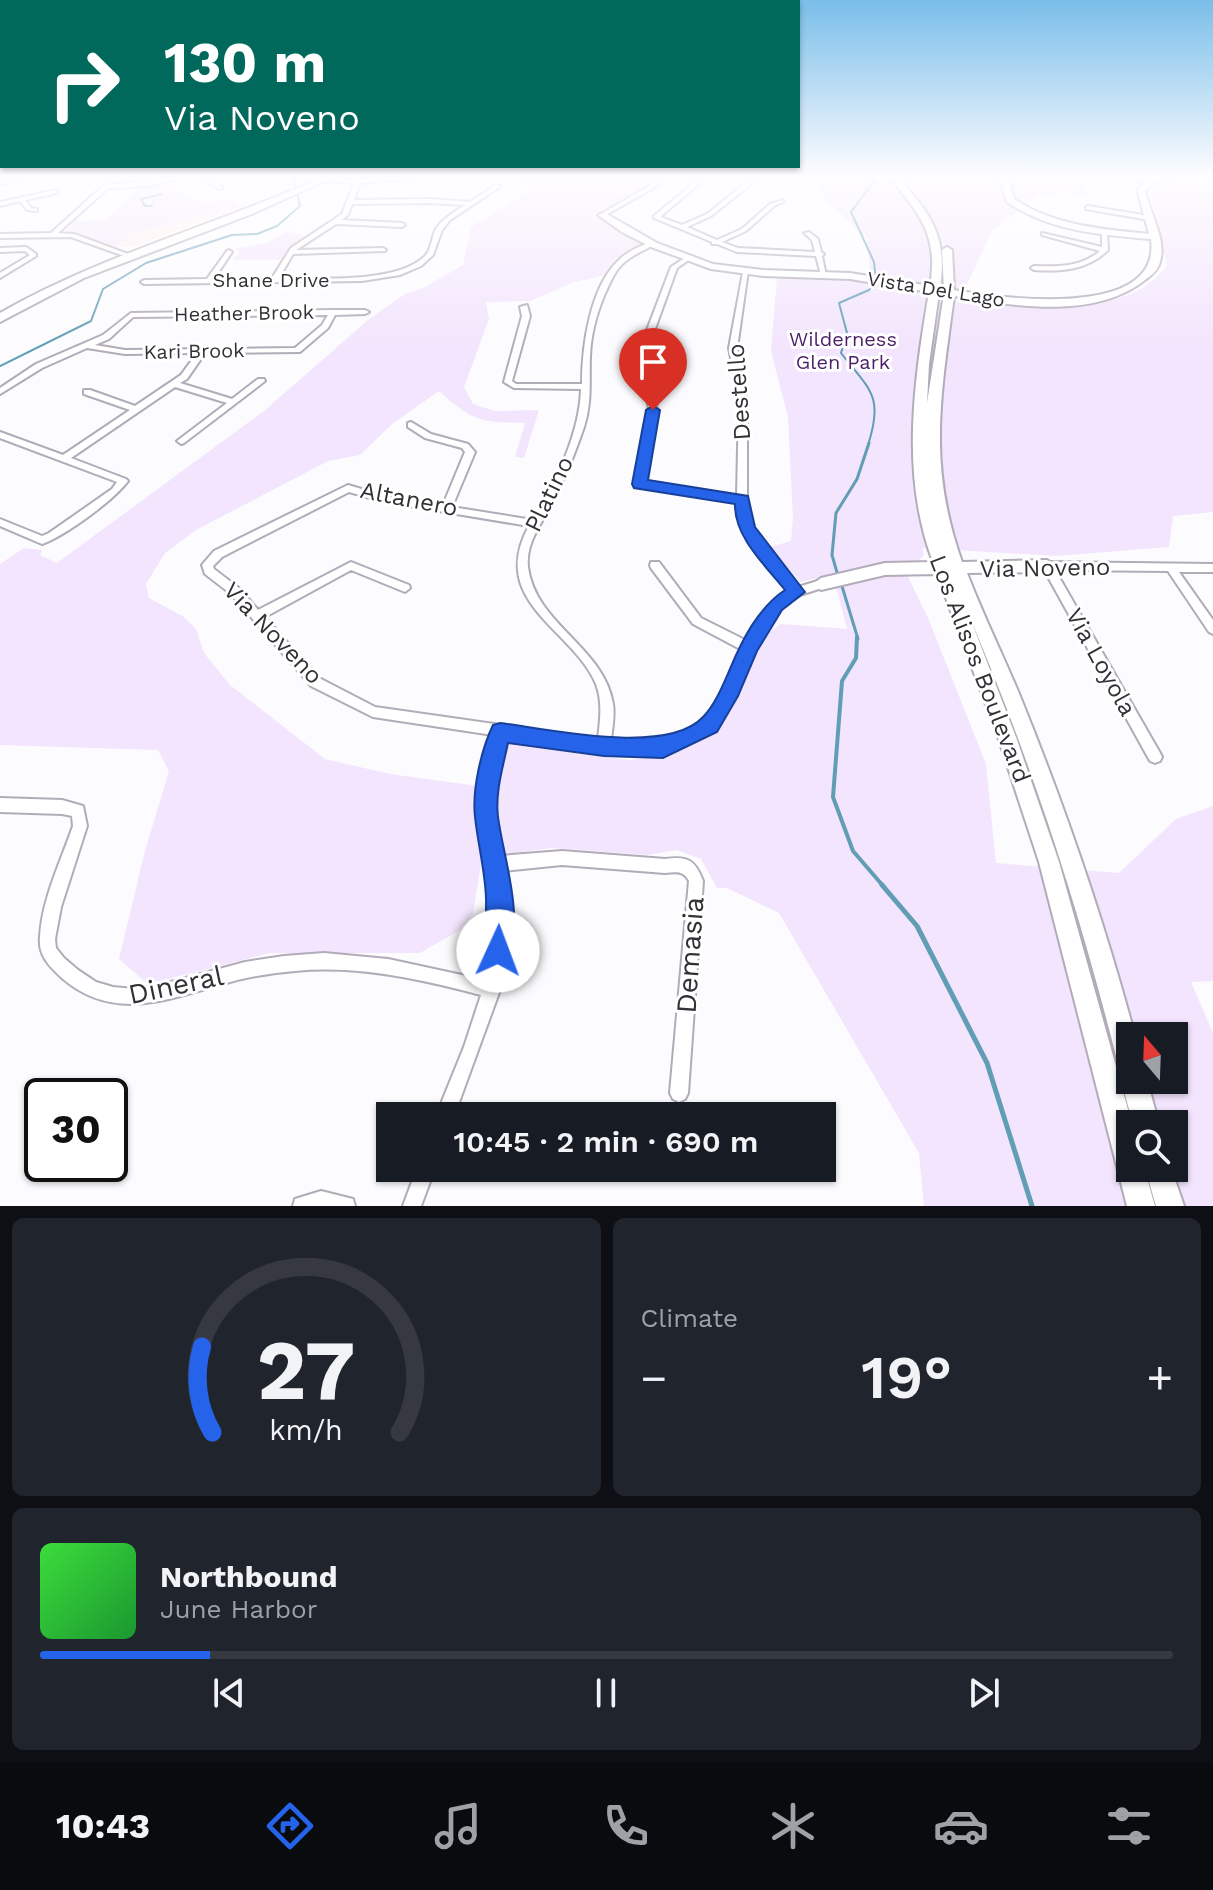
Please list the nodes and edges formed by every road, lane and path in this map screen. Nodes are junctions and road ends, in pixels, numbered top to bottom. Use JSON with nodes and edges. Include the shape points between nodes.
{"nodes":[{"id":1,"x":187,"y":232,"type":"edge"},
{"id":2,"x":319,"y":232,"type":"edge"},
{"id":3,"x":439,"y":232,"type":"edge"},
{"id":4,"x":634,"y":232,"type":"edge"},
{"id":5,"x":690,"y":232,"type":"edge"},
{"id":6,"x":739,"y":232,"type":"edge"},
{"id":7,"x":931,"y":232,"type":"edge"},
{"id":8,"x":941,"y":232,"type":"edge"},
{"id":9,"x":1104,"y":232,"type":"edge"},
{"id":10,"x":1114,"y":232,"type":"edge"},
{"id":11,"x":1152,"y":232,"type":"edge"},
{"id":12,"x":807,"y":233,"type":"dead end"},
{"id":13,"x":54,"y":234,"type":"joint"},
{"id":14,"x":1044,"y":234,"type":"dead end"},
{"id":15,"x":12,"y":235,"type":"junction"},
{"id":16,"x":0,"y":236,"type":"edge"},
{"id":17,"x":1153,"y":237,"type":"junction"},
{"id":18,"x":654,"y":243,"type":"junction"},
{"id":19,"x":714,"y":243,"type":"junction"},
{"id":20,"x":0,"y":250,"type":"edge"},
{"id":21,"x":383,"y":250,"type":"dead end"},
{"id":22,"x":1105,"y":250,"type":"junction"},
{"id":23,"x":229,"y":252,"type":"dead end"},
{"id":24,"x":292,"y":252,"type":"junction"},
{"id":25,"x":821,"y":254,"type":"junction"},
{"id":26,"x":126,"y":255,"type":"junction"},
{"id":27,"x":687,"y":259,"type":"junction"},
{"id":28,"x":1034,"y":268,"type":"dead end"},
{"id":29,"x":746,"y":272,"type":"junction"},
{"id":30,"x":824,"y":275,"type":"junction"},
{"id":31,"x":0,"y":276,"type":"edge"},
{"id":32,"x":274,"y":280,"type":"junction"},
{"id":33,"x":209,"y":281,"type":"junction"},
{"id":34,"x":144,"y":282,"type":"dead end"},
{"id":35,"x":942,"y":292,"type":"junction"},
{"id":36,"x":524,"y":307,"type":"dead end"},
{"id":37,"x":333,"y":312,"type":"junction"},
{"id":38,"x":365,"y":312,"type":"dead end"},
{"id":39,"x":0,"y":318,"type":"edge"},
{"id":40,"x":89,"y":346,"type":"junction"},
{"id":41,"x":203,"y":351,"type":"junction"},
{"id":42,"x":261,"y":381,"type":"dead end"},
{"id":43,"x":174,"y":384,"type":"junction"},
{"id":44,"x":587,"y":387,"type":"junction"},
{"id":45,"x":0,"y":392,"type":"edge"},
{"id":46,"x":87,"y":392,"type":"dead end"},
{"id":47,"x":233,"y":402,"type":"junction"},
{"id":48,"x":137,"y":410,"type":"junction"},
{"id":49,"x":411,"y":425,"type":"dead end"},
{"id":50,"x":0,"y":435,"type":"edge"},
{"id":51,"x":181,"y":441,"type":"dead end"},
{"id":52,"x":65,"y":458,"type":"junction"},
{"id":53,"x":743,"y":500,"type":"junction"},
{"id":54,"x":447,"y":508,"type":"junction"},
{"id":55,"x":0,"y":522,"type":"edge"},
{"id":56,"x":535,"y":524,"type":"junction"},
{"id":57,"x":207,"y":565,"type":"joint"},
{"id":58,"x":655,"y":565,"type":"dead end"},
{"id":59,"x":1047,"y":566,"type":"junction"},
{"id":60,"x":1171,"y":568,"type":"junction"},
{"id":61,"x":1213,"y":568,"type":"edge"},
{"id":62,"x":950,"y":569,"type":"junction"},
{"id":63,"x":821,"y":584,"type":"joint"},
{"id":64,"x":405,"y":588,"type":"dead end"},
{"id":65,"x":796,"y":592,"type":"junction"},
{"id":66,"x":257,"y":616,"type":"junction"},
{"id":67,"x":1213,"y":629,"type":"edge"},
{"id":68,"x":749,"y":648,"type":"junction"},
{"id":69,"x":500,"y":732,"type":"junction"},
{"id":70,"x":604,"y":746,"type":"junction"},
{"id":71,"x":1155,"y":757,"type":"dead end"},
{"id":72,"x":0,"y":805,"type":"edge"},
{"id":73,"x":496,"y":864,"type":"junction"},
{"id":74,"x":492,"y":990,"type":"junction"},
{"id":75,"x":1118,"y":1022,"type":"edge"},
{"id":76,"x":679,"y":1093,"type":"dead end"},
{"id":77,"x":450,"y":1102,"type":"edge"},
{"id":78,"x":1116,"y":1113,"type":"edge"},
{"id":79,"x":421,"y":1182,"type":"edge"},
{"id":80,"x":1134,"y":1182,"type":"edge"},
{"id":81,"x":1162,"y":1182,"type":"edge"},
{"id":82,"x":302,"y":1206,"type":"edge"},
{"id":83,"x":346,"y":1206,"type":"edge"},
{"id":84,"x":412,"y":1206,"type":"edge"},
{"id":85,"x":1141,"y":1206,"type":"edge"},
{"id":86,"x":1170,"y":1206,"type":"edge"}],
"edges":[{"from":1,"to":26,"type":"main road"},
{"from":2,"to":24,"type":"street"},
{"from":3,"to":32,"type":"street","name":"Shane Drive","via":[[426,260],[398,274]]},
{"from":4,"to":18,"type":"main road","name":"Vista Del Lago"},
{"from":5,"to":19,"type":"street"},
{"from":6,"to":19,"type":"street"},
{"from":7,"to":35,"type":"main road","name":"Los Alisos Boulevard"},
{"from":8,"to":35,"type":"main road","name":"Los Alisos Boulevard","via":[[951,278]]},
{"from":9,"to":22,"type":"street"},
{"from":10,"to":17,"type":"main road"},
{"from":11,"to":17,"type":"main road","name":"Vista Del Lago"},
{"from":12,"to":25,"type":"street"},
{"from":13,"to":15,"type":"street"},
{"from":13,"to":26,"type":"street","via":[[80,237]]},
{"from":14,"to":22,"type":"street"},
{"from":15,"to":16,"type":"street"},
{"from":15,"to":20,"type":"street"},
{"from":17,"to":35,"type":"main road","name":"Vista Del Lago","via":[[1157,255],[1150,272],[1104,296],[1032,302]]},
{"from":18,"to":27,"type":"main road","name":"Vista Del Lago"},
{"from":18,"to":44,"type":"street","name":"Platino","via":[[628,255],[612,273],[587,345]]},
{"from":19,"to":25,"type":"street","via":[[746,252]]},
{"from":20,"to":31,"type":"street","via":[[26,249],[34,255]]},
{"from":21,"to":24,"type":"street"},
{"from":22,"to":28,"type":"street","via":[[1077,266]]},
{"from":23,"to":33,"type":"street"},
{"from":24,"to":32,"type":"street"},
{"from":25,"to":30,"type":"street"},
{"from":26,"to":39,"type":"main road"},
{"from":27,"to":29,"type":"main road","name":"Vista Del Lago"},
{"from":27,"to":53,"type":"street","via":[[674,267],[643,351],[653,410],[639,484]]},
{"from":29,"to":30,"type":"main road","name":"Vista Del Lago"},
{"from":29,"to":53,"type":"street","name":"Destello","via":[[733,348],[743,401]]},
{"from":30,"to":35,"type":"main road","name":"Vista Del Lago"},
{"from":32,"to":33,"type":"street","name":"Shane Drive"},
{"from":33,"to":34,"type":"street","name":"Shane Drive"},
{"from":35,"to":62,"type":"main road","name":"Los Alisos Boulevard","via":[[933,455]]},
{"from":36,"to":44,"type":"street","via":[[526,316],[506,379],[510,385]]},
{"from":37,"to":38,"type":"street","name":"Heather Brook"},
{"from":37,"to":40,"type":"street","name":"Heather Brook","via":[[137,314]]},
{"from":37,"to":41,"type":"street","name":"Kari Brook","via":[[301,349]]},
{"from":40,"to":41,"type":"street","name":"Kari Brook","via":[[116,352]]},
{"from":40,"to":45,"type":"street","via":[[39,366]]},
{"from":41,"to":43,"type":"street"},
{"from":42,"to":47,"type":"street"},
{"from":43,"to":47,"type":"street"},
{"from":43,"to":48,"type":"street"},
{"from":44,"to":56,"type":"street","name":"Platino","via":[[567,461]]},
{"from":46,"to":48,"type":"street"},
{"from":47,"to":51,"type":"street"},
{"from":48,"to":52,"type":"street"},
{"from":49,"to":54,"type":"street","via":[[470,452]]},
{"from":50,"to":52,"type":"street"},
{"from":52,"to":55,"type":"street","via":[[123,481],[42,540]]},
{"from":53,"to":65,"type":"street","name":"Destello","via":[[747,529]]},
{"from":54,"to":56,"type":"street","name":"Altanero"},
{"from":54,"to":57,"type":"street","name":"Altanero","via":[[348,488],[218,554]]},
{"from":56,"to":70,"type":"street","name":"Platino","via":[[523,550],[526,582],[540,608],[579,649],[601,683],[607,705]]},
{"from":57,"to":66,"type":"street","name":"Via Noveno"},
{"from":58,"to":68,"type":"street","via":[[697,621]]},
{"from":59,"to":60,"type":"street","name":"Via Noveno"},
{"from":59,"to":62,"type":"main road","name":"Via Noveno"},
{"from":59,"to":71,"type":"street","name":"Via Loyola"},
{"from":60,"to":61,"type":"street","name":"Via Noveno"},
{"from":60,"to":67,"type":"street"},
{"from":62,"to":63,"type":"main road","name":"Via Noveno","via":[[885,569]]},
{"from":62,"to":75,"type":"main road","name":"Los Alisos Boulevard","via":[[1011,696]]},
{"from":62,"to":78,"type":"main road","name":"Los Alisos Boulevard","via":[[1049,862]]},
{"from":63,"to":65,"type":"street","name":"Via Noveno"},
{"from":64,"to":66,"type":"street","via":[[351,566]]},
{"from":65,"to":68,"type":"street","name":"Via Noveno","via":[[776,605]]},
{"from":66,"to":69,"type":"street","name":"Via Noveno","via":[[315,682],[373,712]]},
{"from":68,"to":70,"type":"street","name":"Via Noveno","via":[[709,726],[663,748]]},
{"from":69,"to":70,"type":"street","name":"Via Noveno"},
{"from":69,"to":73,"type":"street","via":[[486,794]]},
{"from":72,"to":74,"type":"street","name":"Dineral","via":[[78,811],[80,826],[46,946],[87,989],[119,999],[247,969],[324,961],[423,972]]},
{"from":73,"to":74,"type":"street","via":[[500,926]]},
{"from":73,"to":76,"type":"street","name":"Demasia","via":[[562,858],[681,864],[692,871],[696,881]]},
{"from":74,"to":77,"type":"street"},
{"from":79,"to":84,"type":"street"},
{"from":80,"to":85,"type":"main road","name":"Los Alisos Boulevard"},
{"from":81,"to":86,"type":"main road"},
{"from":82,"to":83,"type":"street","via":[[321,1200]]}]}
